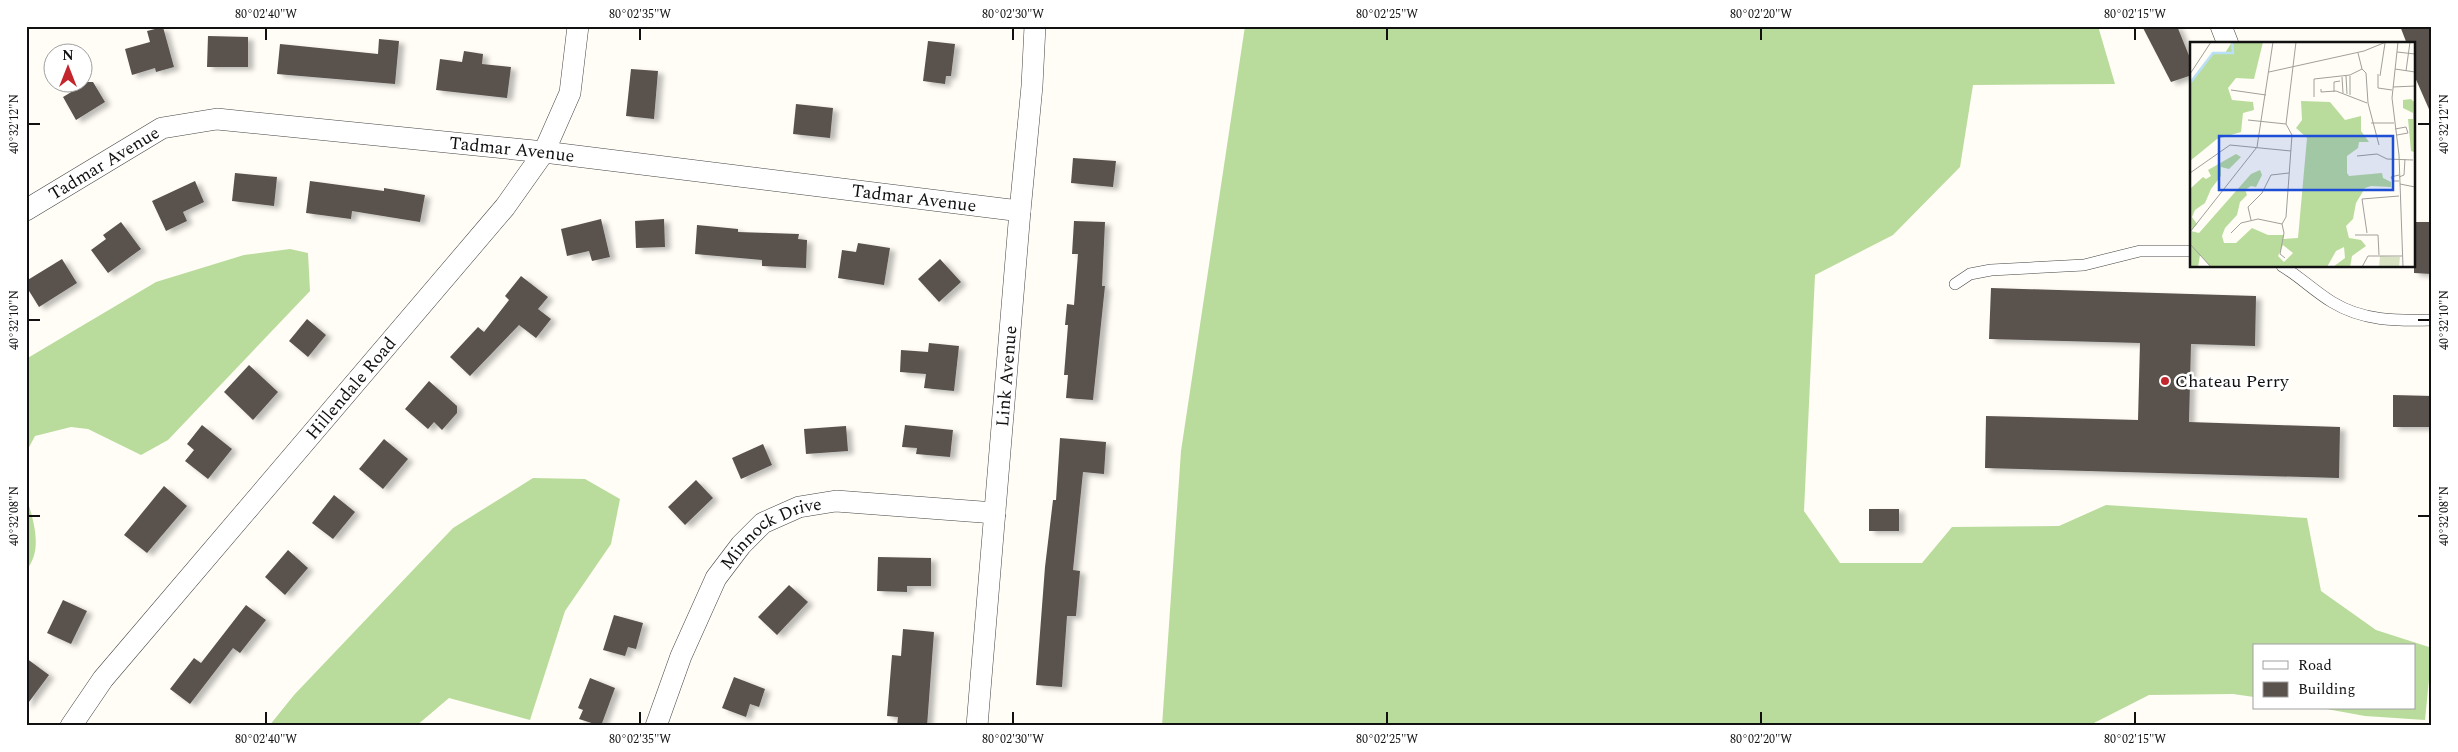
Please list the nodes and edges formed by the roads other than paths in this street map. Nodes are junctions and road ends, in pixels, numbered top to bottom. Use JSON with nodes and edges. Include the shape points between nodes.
{"nodes":[{"id":1,"x":578,"y":26,"type":"edge"},
{"id":2,"x":1035,"y":26,"type":"edge"},
{"id":3,"x":2221,"y":26,"type":"edge"},
{"id":4,"x":2227,"y":42,"type":"edge"},
{"id":5,"x":544,"y":152,"type":"junction"},
{"id":6,"x":26,"y":210,"type":"edge"},
{"id":7,"x":1020,"y":211,"type":"junction"},
{"id":8,"x":2190,"y":251,"type":"edge"},
{"id":9,"x":2285,"y":268,"type":"edge"},
{"id":10,"x":1955,"y":284,"type":"dead end"},
{"id":11,"x":2432,"y":320,"type":"edge"},
{"id":12,"x":994,"y":513,"type":"junction"},
{"id":13,"x":71,"y":726,"type":"edge"},
{"id":14,"x":656,"y":726,"type":"edge"},
{"id":15,"x":977,"y":726,"type":"edge"}],
"edges":[{"from":1,"to":5,"type":"street","name":"Hillendale Road","via":[[570,93]]},
{"from":2,"to":7,"type":"street","name":"Link Avenue"},
{"from":3,"to":4,"type":"street"},
{"from":5,"to":6,"type":"street","name":"Tadmar Avenue","via":[[217,118],[162,128]]},
{"from":5,"to":7,"type":"street","name":"Tadmar Avenue"},
{"from":5,"to":13,"type":"street","name":"Hillendale Road","via":[[505,208],[104,679]]},
{"from":7,"to":12,"type":"street","name":"Link Avenue"},
{"from":8,"to":10,"type":"lane","via":[[2140,251],[2084,265],[1991,270],[1970,274]]},
{"from":9,"to":11,"type":"lane","via":[[2331,302],[2356,315],[2377,319]]},
{"from":12,"to":14,"type":"street","name":"Minnock Drive","via":[[836,501],[798,507],[763,523],[716,578],[681,656]]},
{"from":12,"to":15,"type":"street","name":"Link Avenue"}]}
